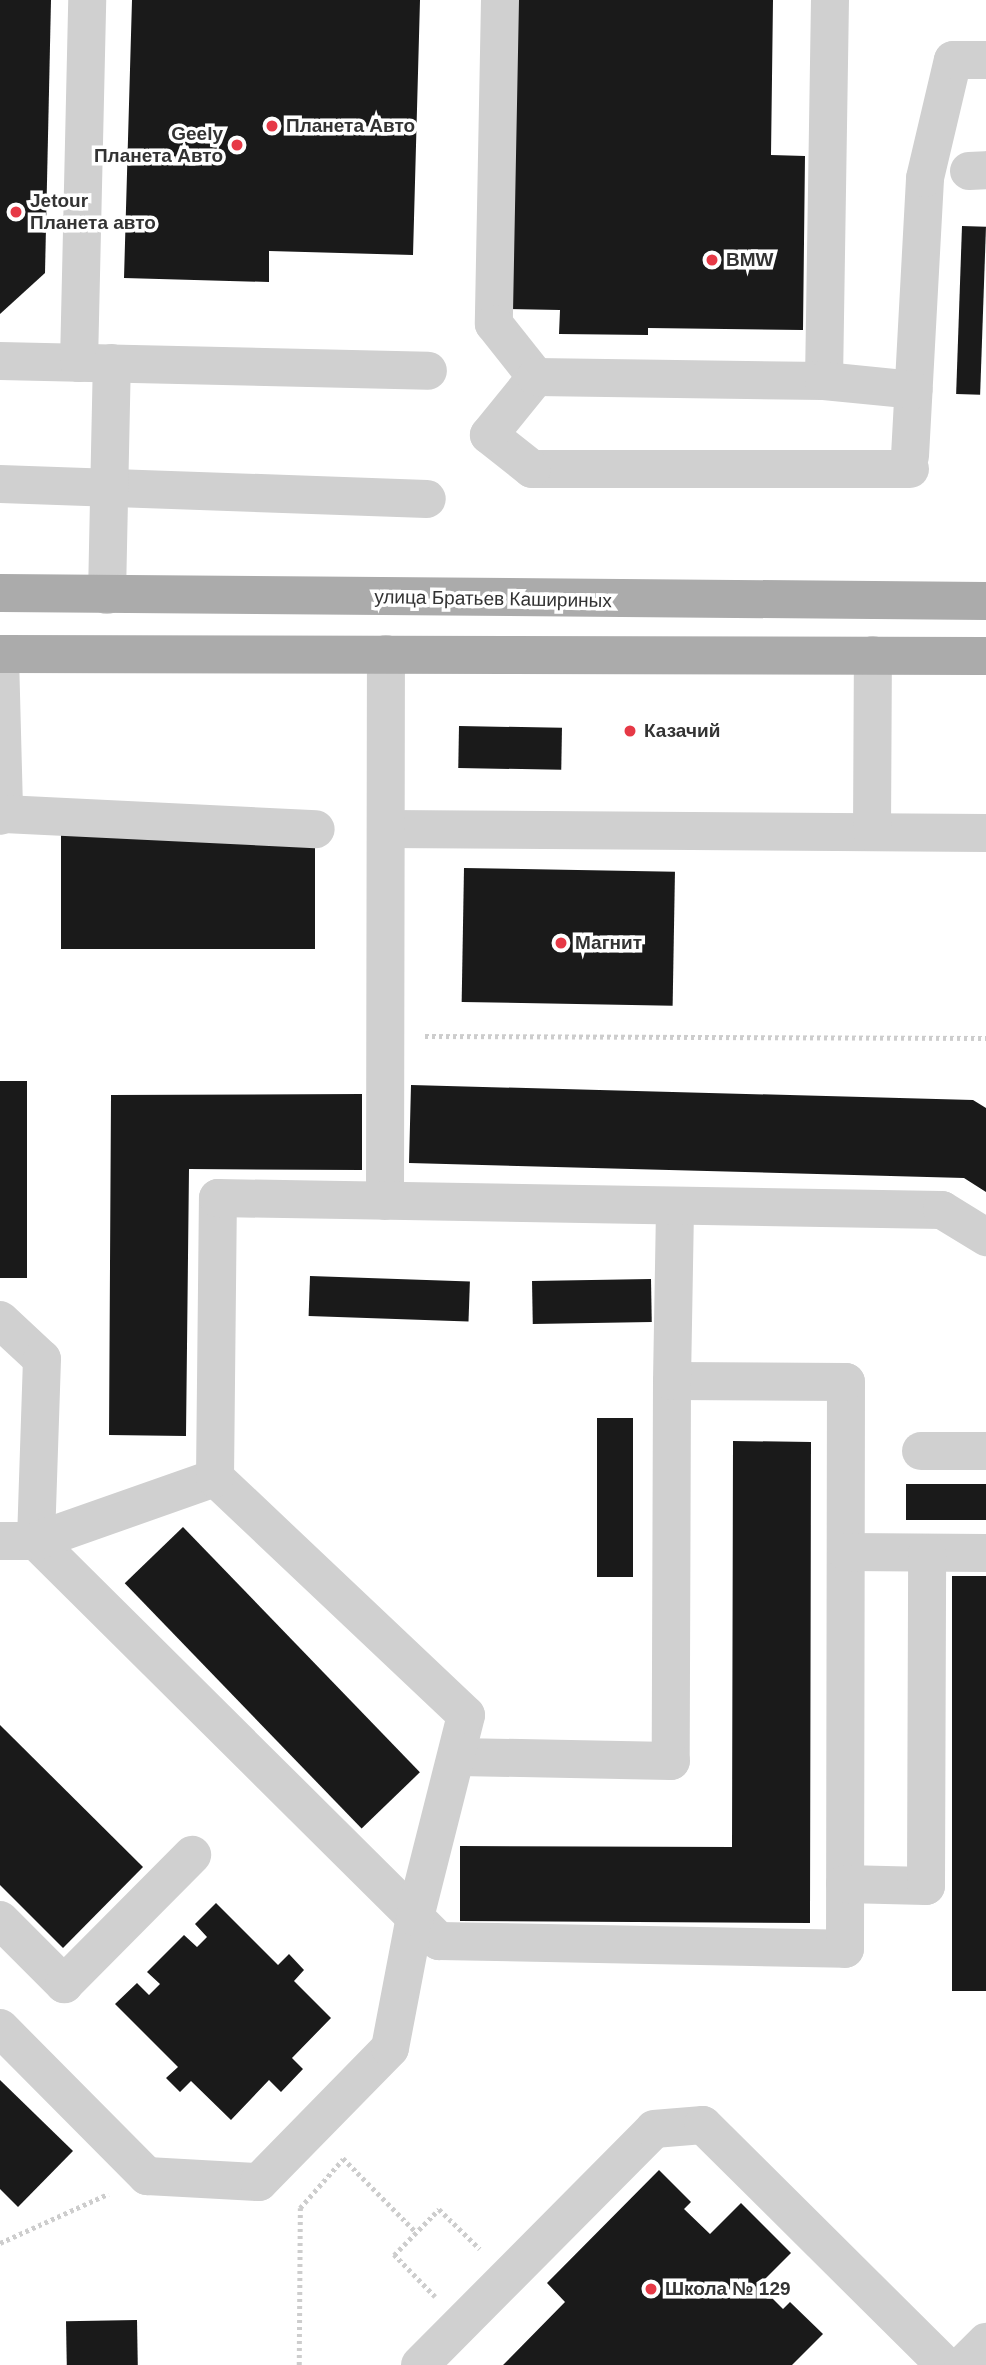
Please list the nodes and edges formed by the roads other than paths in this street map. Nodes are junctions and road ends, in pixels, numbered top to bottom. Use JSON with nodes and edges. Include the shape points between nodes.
{"nodes":[{"id":1,"x":87,"y":0,"type":"edge"},
{"id":2,"x":500,"y":0,"type":"edge"},
{"id":3,"x":830,"y":0,"type":"edge"},
{"id":4,"x":986,"y":60,"type":"edge"},
{"id":5,"x":0,"y":362,"type":"edge"},
{"id":6,"x":96,"y":363,"type":"junction"},
{"id":7,"x":428,"y":371,"type":"dead end"},
{"id":8,"x":536,"y":377,"type":"junction"},
{"id":9,"x":824,"y":381,"type":"junction"},
{"id":10,"x":914,"y":390,"type":"junction"},
{"id":11,"x":0,"y":484,"type":"edge"},
{"id":12,"x":109,"y":487,"type":"junction"},
{"id":13,"x":427,"y":499,"type":"dead end"},
{"id":14,"x":0,"y":593,"type":"edge"},
{"id":15,"x":107,"y":596,"type":"junction"},
{"id":16,"x":986,"y":601,"type":"edge"},
{"id":17,"x":386,"y":654,"type":"junction"},
{"id":18,"x":0,"y":655,"type":"edge"},
{"id":19,"x":873,"y":655,"type":"junction"},
{"id":20,"x":986,"y":656,"type":"edge"},
{"id":21,"x":2,"y":815,"type":"edge"},
{"id":22,"x":316,"y":829,"type":"dead end"},
{"id":23,"x":386,"y":829,"type":"junction"},
{"id":24,"x":872,"y":832,"type":"junction"},
{"id":25,"x":986,"y":833,"type":"edge"},
{"id":26,"x":386,"y":1201,"type":"junction"},
{"id":27,"x":674,"y":1206,"type":"junction"},
{"id":28,"x":986,"y":1237,"type":"edge"},
{"id":29,"x":0,"y":1320,"type":"edge"},
{"id":30,"x":672,"y":1381,"type":"junction"},
{"id":31,"x":921,"y":1451,"type":"dead end"},
{"id":32,"x":986,"y":1451,"type":"edge"},
{"id":33,"x":215,"y":1478,"type":"junction"},
{"id":34,"x":18,"y":1541,"type":"edge"},
{"id":35,"x":846,"y":1552,"type":"junction"},
{"id":36,"x":927,"y":1553,"type":"junction"},
{"id":37,"x":986,"y":1553,"type":"edge"},
{"id":38,"x":458,"y":1757,"type":"junction"},
{"id":39,"x":192,"y":1855,"type":"dead end"},
{"id":40,"x":845,"y":1884,"type":"junction"},
{"id":41,"x":415,"y":1917,"type":"junction"},
{"id":42,"x":0,"y":1920,"type":"edge"},
{"id":43,"x":0,"y":2028,"type":"edge"},
{"id":44,"x":986,"y":2342,"type":"edge"},
{"id":45,"x":420,"y":2365,"type":"edge"},
{"id":46,"x":945,"y":2365,"type":"edge"},
{"id":47,"x":963,"y":2365,"type":"edge"}],
"edges":[{"from":1,"to":6,"type":"lane"},
{"from":2,"to":8,"type":"lane","via":[[494,324]]},
{"from":3,"to":9,"type":"lane"},
{"from":4,"to":10,"type":"lane","via":[[953,60],[925,178]]},
{"from":5,"to":6,"type":"lane"},
{"from":6,"to":7,"type":"lane"},
{"from":6,"to":12,"type":"lane"},
{"from":8,"to":9,"type":"lane"},
{"from":8,"to":10,"type":"lane","via":[[489,435],[532,469],[910,462]]},
{"from":9,"to":10,"type":"lane"},
{"from":11,"to":12,"type":"lane"},
{"from":12,"to":13,"type":"lane"},
{"from":12,"to":15,"type":"lane"},
{"from":14,"to":15,"type":"main road","name":"улица Братьев Кашириных"},
{"from":15,"to":16,"type":"main road","name":"улица Братьев Кашириных"},
{"from":17,"to":18,"type":"main road"},
{"from":17,"to":19,"type":"main road"},
{"from":17,"to":23,"type":"lane"},
{"from":18,"to":21,"type":"lane"},
{"from":19,"to":20,"type":"main road"},
{"from":19,"to":24,"type":"lane"},
{"from":21,"to":22,"type":"lane"},
{"from":23,"to":24,"type":"lane"},
{"from":23,"to":26,"type":"lane"},
{"from":24,"to":25,"type":"lane"},
{"from":26,"to":27,"type":"lane"},
{"from":26,"to":33,"type":"lane","via":[[218,1198]]},
{"from":27,"to":28,"type":"lane","via":[[942,1210]]},
{"from":27,"to":30,"type":"lane"},
{"from":29,"to":34,"type":"lane","via":[[42,1359]]},
{"from":30,"to":35,"type":"lane","via":[[846,1382]]},
{"from":30,"to":38,"type":"lane","via":[[671,1761]]},
{"from":31,"to":32,"type":"lane"},
{"from":33,"to":34,"type":"lane"},
{"from":33,"to":38,"type":"lane","via":[[466,1714]]},
{"from":34,"to":41,"type":"lane"},
{"from":35,"to":36,"type":"lane"},
{"from":35,"to":40,"type":"lane"},
{"from":36,"to":37,"type":"lane"},
{"from":36,"to":40,"type":"lane","via":[[926,1886]]},
{"from":38,"to":41,"type":"lane"},
{"from":39,"to":42,"type":"lane","via":[[64,1984]]},
{"from":40,"to":41,"type":"lane","via":[[845,1949],[439,1941]]},
{"from":41,"to":43,"type":"lane","via":[[390,2049],[259,2182],[147,2176]]},
{"from":44,"to":47,"type":"lane"},
{"from":45,"to":46,"type":"lane","via":[[654,2129],[702,2125]]}]}
